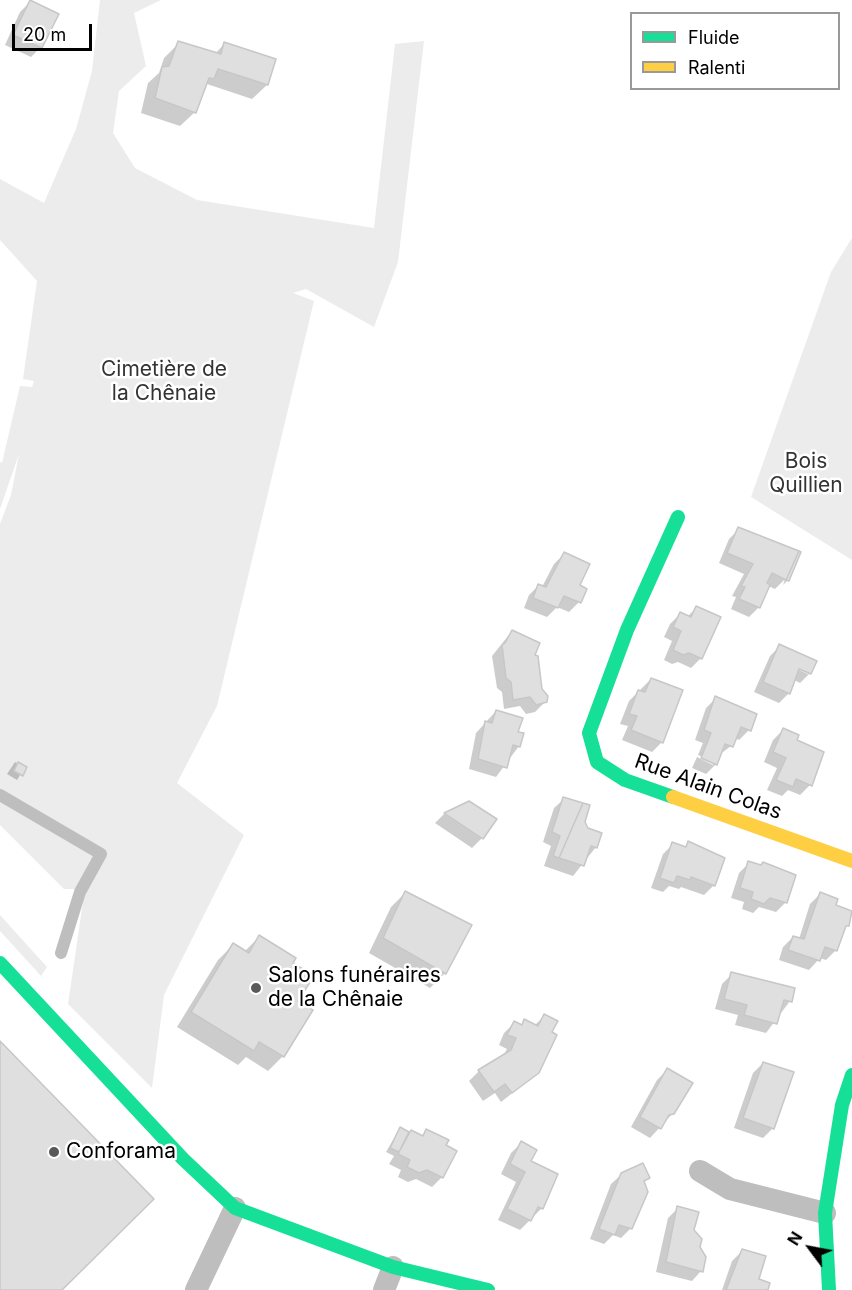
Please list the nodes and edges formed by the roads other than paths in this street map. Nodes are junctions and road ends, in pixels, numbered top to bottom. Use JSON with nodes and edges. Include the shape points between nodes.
{"nodes":[{"id":1,"x":678,"y":517,"type":"dead end"},
{"id":2,"x":0,"y":795,"type":"edge"},
{"id":3,"x":852,"y":861,"type":"edge"},
{"id":4,"x":61,"y":953,"type":"dead end"},
{"id":5,"x":0,"y":963,"type":"edge"},
{"id":6,"x":852,"y":1075,"type":"edge"},
{"id":7,"x":700,"y":1172,"type":"dead end"},
{"id":8,"x":235,"y":1208,"type":"junction"},
{"id":9,"x":825,"y":1213,"type":"junction"},
{"id":10,"x":393,"y":1267,"type":"junction"},
{"id":11,"x":196,"y":1290,"type":"edge"},
{"id":12,"x":384,"y":1290,"type":"edge"},
{"id":13,"x":488,"y":1290,"type":"edge"},
{"id":14,"x":830,"y":1290,"type":"edge"}],
"edges":[{"from":1,"to":3,"type":"street","name":"Rue Alain Colas","via":[[627,630],[589,733],[597,762],[625,780]]},
{"from":2,"to":4,"type":"lane","via":[[102,854],[80,892]]},
{"from":5,"to":8,"type":"street","via":[[183,1160]]},
{"from":6,"to":9,"type":"street","via":[[842,1105]]},
{"from":7,"to":9,"type":"street","via":[[730,1189]]},
{"from":8,"to":10,"type":"street"},
{"from":8,"to":11,"type":"street"},
{"from":9,"to":14,"type":"street"},
{"from":10,"to":12,"type":"street"},
{"from":10,"to":13,"type":"street"}]}
